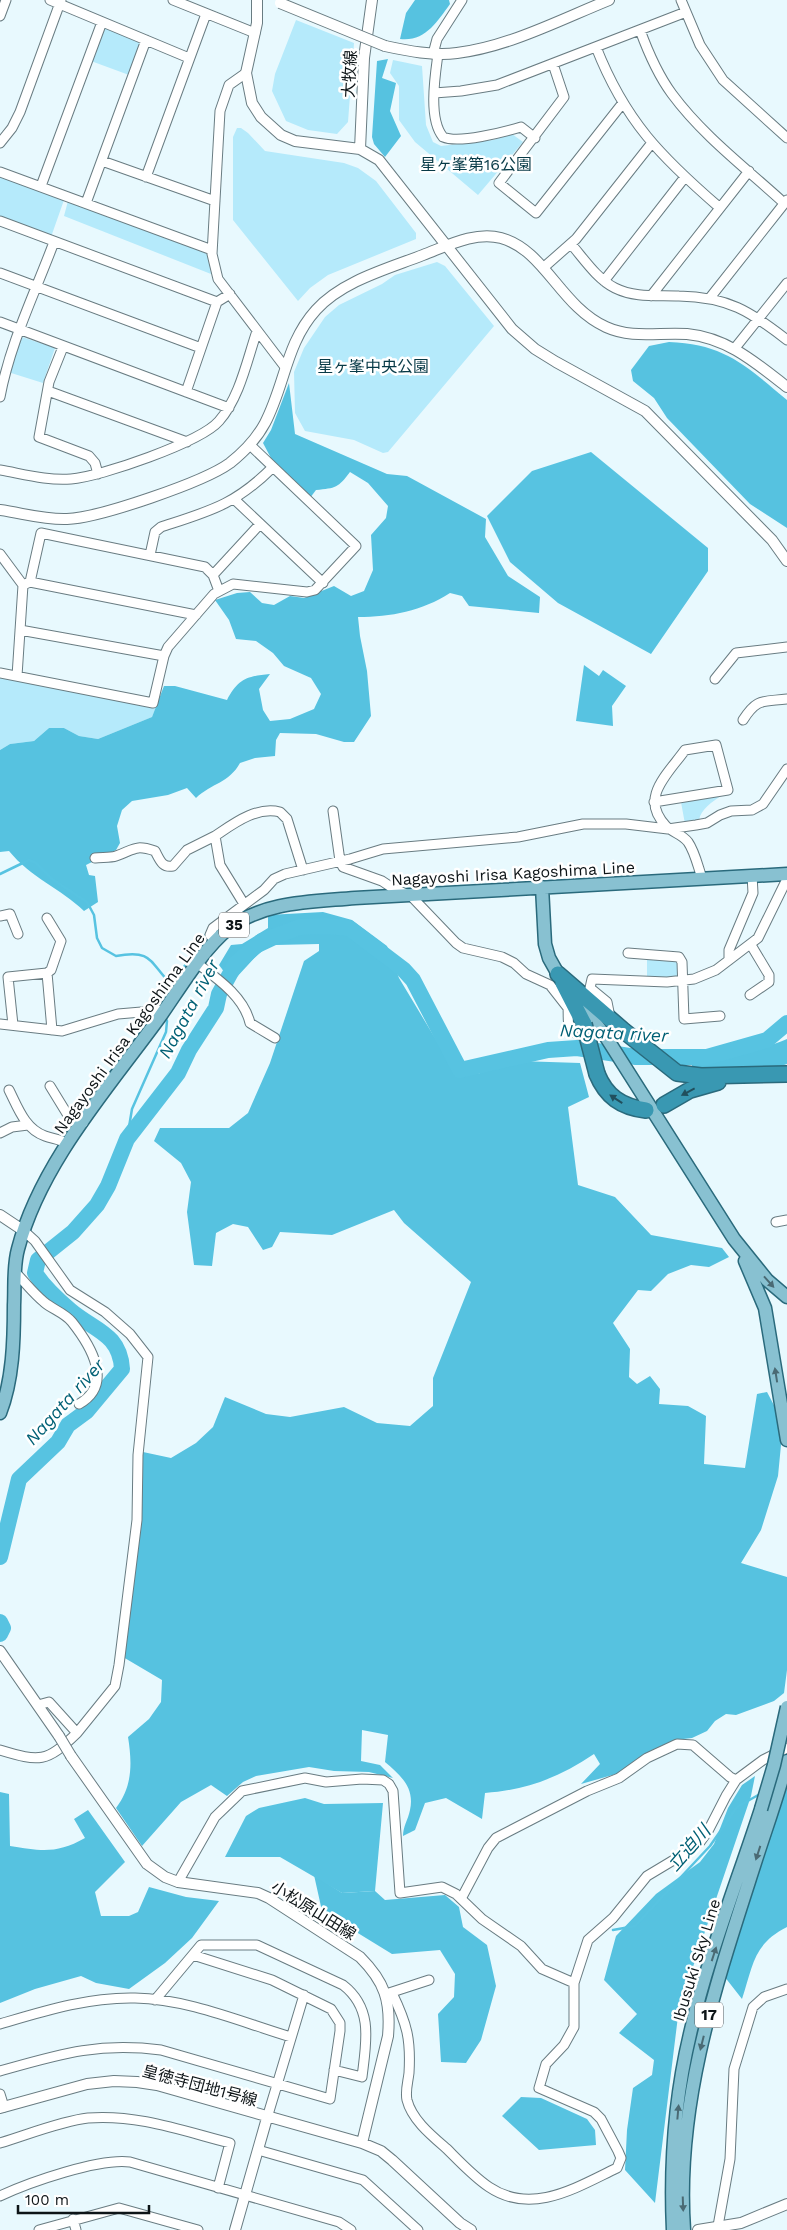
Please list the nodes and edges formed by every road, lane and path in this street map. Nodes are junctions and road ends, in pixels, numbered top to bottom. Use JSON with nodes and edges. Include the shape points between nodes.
{"nodes":[{"id":1,"x":6,"y":0,"type":"edge"},
{"id":2,"x":50,"y":0,"type":"edge"},
{"id":3,"x":173,"y":0,"type":"edge"},
{"id":4,"x":257,"y":0,"type":"edge"},
{"id":5,"x":372,"y":0,"type":"edge"},
{"id":6,"x":462,"y":0,"type":"edge"},
{"id":7,"x":610,"y":0,"type":"edge"},
{"id":8,"x":682,"y":0,"type":"edge"},
{"id":9,"x":61,"y":2,"type":"edge"},
{"id":10,"x":276,"y":2,"type":"edge"},
{"id":11,"x":686,"y":12,"type":"junction"},
{"id":12,"x":206,"y":14,"type":"junction"},
{"id":13,"x":0,"y":16,"type":"edge"},
{"id":14,"x":102,"y":22,"type":"junction"},
{"id":15,"x":640,"y":30,"type":"junction"},
{"id":16,"x":255,"y":33,"type":"junction"},
{"id":17,"x":146,"y":40,"type":"junction"},
{"id":18,"x":596,"y":47,"type":"junction"},
{"id":19,"x":435,"y":54,"type":"junction"},
{"id":20,"x":189,"y":58,"type":"junction"},
{"id":21,"x":553,"y":64,"type":"junction"},
{"id":22,"x":246,"y":73,"type":"junction"},
{"id":23,"x":434,"y":93,"type":"junction"},
{"id":24,"x":622,"y":104,"type":"junction"},
{"id":25,"x":535,"y":138,"type":"junction"},
{"id":26,"x":787,"y":138,"type":"edge"},
{"id":27,"x":0,"y":143,"type":"edge"},
{"id":28,"x":651,"y":144,"type":"junction"},
{"id":29,"x":360,"y":150,"type":"junction"},
{"id":30,"x":102,"y":161,"type":"junction"},
{"id":31,"x":749,"y":171,"type":"junction"},
{"id":32,"x":0,"y":172,"type":"edge"},
{"id":33,"x":146,"y":177,"type":"junction"},
{"id":34,"x":685,"y":177,"type":"junction"},
{"id":35,"x":41,"y":186,"type":"junction"},
{"id":36,"x":215,"y":201,"type":"junction"},
{"id":37,"x":786,"y":201,"type":"edge"},
{"id":38,"x":86,"y":203,"type":"junction"},
{"id":39,"x":720,"y":208,"type":"junction"},
{"id":40,"x":0,"y":221,"type":"edge"},
{"id":41,"x":54,"y":242,"type":"junction"},
{"id":42,"x":571,"y":244,"type":"junction"},
{"id":43,"x":446,"y":246,"type":"junction"},
{"id":44,"x":212,"y":250,"type":"junction"},
{"id":45,"x":542,"y":268,"type":"junction"},
{"id":46,"x":0,"y":272,"type":"edge"},
{"id":47,"x":604,"y":281,"type":"junction"},
{"id":48,"x":787,"y":283,"type":"edge"},
{"id":49,"x":37,"y":286,"type":"junction"},
{"id":50,"x":230,"y":294,"type":"junction"},
{"id":51,"x":651,"y":296,"type":"junction"},
{"id":52,"x":709,"y":299,"type":"junction"},
{"id":53,"x":217,"y":302,"type":"junction"},
{"id":54,"x":759,"y":318,"type":"junction"},
{"id":55,"x":0,"y":322,"type":"edge"},
{"id":56,"x":20,"y":329,"type":"junction"},
{"id":57,"x":257,"y":331,"type":"junction"},
{"id":58,"x":787,"y":340,"type":"edge"},
{"id":59,"x":63,"y":347,"type":"junction"},
{"id":60,"x":201,"y":348,"type":"junction"},
{"id":61,"x":735,"y":348,"type":"junction"},
{"id":62,"x":285,"y":367,"type":"junction"},
{"id":63,"x":2,"y":373,"type":"edge"},
{"id":64,"x":787,"y":388,"type":"edge"},
{"id":65,"x":48,"y":391,"type":"junction"},
{"id":66,"x":186,"y":392,"type":"junction"},
{"id":67,"x":0,"y":396,"type":"edge"},
{"id":68,"x":229,"y":408,"type":"junction"},
{"id":69,"x":187,"y":442,"type":"junction"},
{"id":70,"x":250,"y":445,"type":"junction"},
{"id":71,"x":272,"y":467,"type":"junction"},
{"id":72,"x":0,"y":470,"type":"edge"},
{"id":73,"x":98,"y":474,"type":"junction"},
{"id":74,"x":234,"y":499,"type":"junction"},
{"id":75,"x":0,"y":510,"type":"edge"},
{"id":76,"x":260,"y":524,"type":"junction"},
{"id":77,"x":150,"y":555,"type":"junction"},
{"id":78,"x":1,"y":559,"type":"edge"},
{"id":79,"x":787,"y":561,"type":"edge"},
{"id":80,"x":213,"y":575,"type":"junction"},
{"id":81,"x":27,"y":583,"type":"junction"},
{"id":82,"x":323,"y":583,"type":"junction"},
{"id":83,"x":219,"y":591,"type":"junction"},
{"id":84,"x":196,"y":615,"type":"junction"},
{"id":85,"x":20,"y":630,"type":"junction"},
{"id":86,"x":787,"y":648,"type":"edge"},
{"id":87,"x":164,"y":656,"type":"junction"},
{"id":88,"x":0,"y":673,"type":"edge"},
{"id":89,"x":17,"y":676,"type":"junction"},
{"id":90,"x":715,"y":679,"type":"dead end"},
{"id":91,"x":787,"y":699,"type":"edge"},
{"id":92,"x":743,"y":720,"type":"dead end"},
{"id":93,"x":787,"y":769,"type":"edge"},
{"id":94,"x":654,"y":802,"type":"junction"},
{"id":95,"x":332,"y":810,"type":"dead end"},
{"id":96,"x":668,"y":829,"type":"junction"},
{"id":97,"x":214,"y":836,"type":"junction"},
{"id":98,"x":95,"y":858,"type":"dead end"},
{"id":99,"x":340,"y":861,"type":"junction"},
{"id":100,"x":304,"y":870,"type":"junction"},
{"id":101,"x":787,"y":874,"type":"edge"},
{"id":102,"x":752,"y":875,"type":"junction"},
{"id":103,"x":702,"y":878,"type":"junction"},
{"id":104,"x":787,"y":879,"type":"edge"},
{"id":105,"x":542,"y":887,"type":"junction"},
{"id":106,"x":410,"y":896,"type":"junction"},
{"id":107,"x":244,"y":904,"type":"junction"},
{"id":108,"x":0,"y":916,"type":"edge"},
{"id":109,"x":47,"y":918,"type":"dead end"},
{"id":110,"x":18,"y":934,"type":"dead end"},
{"id":111,"x":215,"y":942,"type":"junction"},
{"id":112,"x":751,"y":945,"type":"junction"},
{"id":113,"x":628,"y":953,"type":"dead end"},
{"id":114,"x":729,"y":960,"type":"junction"},
{"id":115,"x":198,"y":964,"type":"junction"},
{"id":116,"x":48,"y":973,"type":"junction"},
{"id":117,"x":558,"y":974,"type":"junction"},
{"id":118,"x":683,"y":980,"type":"junction"},
{"id":119,"x":750,"y":994,"type":"dead end"},
{"id":120,"x":165,"y":1010,"type":"junction"},
{"id":121,"x":609,"y":1012,"type":"dead end"},
{"id":122,"x":720,"y":1016,"type":"dead end"},
{"id":123,"x":0,"y":1024,"type":"edge"},
{"id":124,"x":13,"y":1025,"type":"junction"},
{"id":125,"x":52,"y":1030,"type":"junction"},
{"id":126,"x":582,"y":1030,"type":"junction"},
{"id":127,"x":275,"y":1038,"type":"dead end"},
{"id":128,"x":787,"y":1074,"type":"edge"},
{"id":129,"x":787,"y":1083,"type":"edge"},
{"id":130,"x":50,"y":1086,"type":"dead end"},
{"id":131,"x":9,"y":1090,"type":"dead end"},
{"id":132,"x":664,"y":1105,"type":"dead end"},
{"id":133,"x":646,"y":1110,"type":"dead end"},
{"id":134,"x":83,"y":1123,"type":"junction"},
{"id":135,"x":28,"y":1125,"type":"junction"},
{"id":136,"x":0,"y":1133,"type":"edge"},
{"id":137,"x":68,"y":1144,"type":"junction"},
{"id":138,"x":0,"y":1215,"type":"edge"},
{"id":139,"x":787,"y":1220,"type":"edge"},
{"id":140,"x":776,"y":1222,"type":"dead end"},
{"id":141,"x":24,"y":1231,"type":"junction"},
{"id":142,"x":734,"y":1239,"type":"junction"},
{"id":143,"x":14,"y":1271,"type":"junction"},
{"id":144,"x":786,"y":1296,"type":"edge"},
{"id":145,"x":79,"y":1404,"type":"dead end"},
{"id":146,"x":0,"y":1413,"type":"edge"},
{"id":147,"x":787,"y":1440,"type":"edge"},
{"id":148,"x":0,"y":1650,"type":"edge"},
{"id":149,"x":38,"y":1706,"type":"junction"},
{"id":150,"x":787,"y":1707,"type":"edge"},
{"id":151,"x":77,"y":1733,"type":"junction"},
{"id":152,"x":787,"y":1748,"type":"edge"},
{"id":153,"x":0,"y":1750,"type":"edge"},
{"id":154,"x":787,"y":1761,"type":"edge"},
{"id":155,"x":736,"y":1780,"type":"junction"},
{"id":156,"x":767,"y":1808,"type":"junction"},
{"id":157,"x":178,"y":1882,"type":"junction"},
{"id":158,"x":461,"y":1899,"type":"junction"},
{"id":159,"x":193,"y":1955,"type":"junction"},
{"id":160,"x":429,"y":1980,"type":"dead end"},
{"id":161,"x":574,"y":1983,"type":"junction"},
{"id":162,"x":787,"y":1990,"type":"edge"},
{"id":163,"x":389,"y":1994,"type":"junction"},
{"id":164,"x":304,"y":1995,"type":"junction"},
{"id":165,"x":155,"y":2000,"type":"junction"},
{"id":166,"x":0,"y":2024,"type":"edge"},
{"id":167,"x":291,"y":2037,"type":"junction"},
{"id":168,"x":334,"y":2070,"type":"junction"},
{"id":169,"x":0,"y":2071,"type":"edge"},
{"id":170,"x":277,"y":2083,"type":"junction"},
{"id":171,"x":0,"y":2094,"type":"edge"},
{"id":172,"x":2,"y":2108,"type":"edge"},
{"id":173,"x":267,"y":2118,"type":"junction"},
{"id":174,"x":0,"y":2142,"type":"edge"},
{"id":175,"x":362,"y":2143,"type":"junction"},
{"id":176,"x":258,"y":2150,"type":"junction"},
{"id":177,"x":218,"y":2188,"type":"junction"},
{"id":178,"x":246,"y":2195,"type":"junction"},
{"id":179,"x":0,"y":2196,"type":"edge"},
{"id":180,"x":787,"y":2204,"type":"edge"},
{"id":181,"x":73,"y":2219,"type":"junction"},
{"id":182,"x":710,"y":2228,"type":"edge"},
{"id":183,"x":39,"y":2230,"type":"edge"},
{"id":184,"x":76,"y":2230,"type":"edge"},
{"id":185,"x":198,"y":2230,"type":"edge"},
{"id":186,"x":235,"y":2230,"type":"edge"},
{"id":187,"x":351,"y":2230,"type":"edge"},
{"id":188,"x":418,"y":2230,"type":"edge"},
{"id":189,"x":471,"y":2230,"type":"edge"},
{"id":190,"x":673,"y":2230,"type":"edge"},
{"id":191,"x":684,"y":2230,"type":"edge"}],
"edges":[{"from":1,"to":13,"type":"street"},
{"from":2,"to":9,"type":"street"},
{"from":3,"to":12,"type":"street"},
{"from":4,"to":16,"type":"street"},
{"from":5,"to":29,"type":"street","name":"大牧線","via":[[364,58]]},
{"from":6,"to":19,"type":"street","via":[[437,39]]},
{"from":7,"to":19,"type":"street","via":[[496,44],[457,53]]},
{"from":8,"to":11,"type":"street"},
{"from":9,"to":14,"type":"street"},
{"from":9,"to":27,"type":"street","via":[[20,112]]},
{"from":10,"to":19,"type":"street","bridge":true,"via":[[385,46]]},
{"from":11,"to":15,"type":"street"},
{"from":11,"to":26,"type":"street","via":[[700,45],[724,80]]},
{"from":12,"to":16,"type":"street"},
{"from":12,"to":20,"type":"street"},
{"from":14,"to":17,"type":"street"},
{"from":14,"to":35,"type":"street"},
{"from":15,"to":18,"type":"street"},
{"from":15,"to":31,"type":"street","via":[[656,68],[672,94],[703,129]]},
{"from":16,"to":22,"type":"street"},
{"from":17,"to":20,"type":"street"},
{"from":17,"to":30,"type":"street"},
{"from":18,"to":21,"type":"street"},
{"from":18,"to":24,"type":"street"},
{"from":19,"to":23,"type":"street"},
{"from":20,"to":33,"type":"street"},
{"from":21,"to":23,"type":"street","via":[[486,87]]},
{"from":21,"to":25,"type":"street","via":[[564,97]]},
{"from":22,"to":29,"type":"street","via":[[252,103],[261,118],[282,135],[317,145]]},
{"from":22,"to":36,"type":"street","via":[[229,85],[220,111]]},
{"from":23,"to":25,"type":"street","via":[[438,129],[446,138],[498,133],[521,127]]},
{"from":24,"to":25,"type":"street","via":[[536,213],[499,183]]},
{"from":24,"to":28,"type":"street"},
{"from":28,"to":34,"type":"street"},
{"from":28,"to":42,"type":"street"},
{"from":29,"to":43,"type":"street","via":[[386,167]]},
{"from":30,"to":33,"type":"street"},
{"from":30,"to":38,"type":"street"},
{"from":31,"to":37,"type":"street"},
{"from":31,"to":39,"type":"street"},
{"from":32,"to":35,"type":"street"},
{"from":33,"to":36,"type":"street"},
{"from":34,"to":39,"type":"street"},
{"from":34,"to":47,"type":"street"},
{"from":35,"to":38,"type":"street"},
{"from":36,"to":44,"type":"street"},
{"from":37,"to":52,"type":"street"},
{"from":38,"to":44,"type":"street"},
{"from":39,"to":51,"type":"street"},
{"from":40,"to":41,"type":"street"},
{"from":41,"to":49,"type":"street"},
{"from":41,"to":53,"type":"street"},
{"from":42,"to":45,"type":"street"},
{"from":42,"to":47,"type":"street"},
{"from":43,"to":45,"type":"street","via":[[473,237],[500,237],[523,247]]},
{"from":43,"to":62,"type":"street","via":[[332,295],[302,328]]},
{"from":43,"to":79,"type":"street","via":[[512,329],[556,362],[645,411],[772,540]]},
{"from":44,"to":50,"type":"street","via":[[214,271]]},
{"from":45,"to":61,"type":"street","via":[[575,307],[608,328],[627,333],[705,337]]},
{"from":46,"to":49,"type":"street"},
{"from":47,"to":51,"type":"street","via":[[626,292]]},
{"from":48,"to":54,"type":"street"},
{"from":49,"to":56,"type":"street"},
{"from":49,"to":60,"type":"street"},
{"from":50,"to":53,"type":"street"},
{"from":50,"to":57,"type":"street"},
{"from":51,"to":52,"type":"street"},
{"from":52,"to":54,"type":"street","via":[[736,306]]},
{"from":53,"to":60,"type":"street"},
{"from":54,"to":58,"type":"street"},
{"from":54,"to":61,"type":"street"},
{"from":55,"to":56,"type":"street"},
{"from":56,"to":59,"type":"street"},
{"from":56,"to":63,"type":"street"},
{"from":57,"to":62,"type":"street"},
{"from":57,"to":68,"type":"street"},
{"from":59,"to":65,"type":"street"},
{"from":59,"to":66,"type":"street"},
{"from":60,"to":66,"type":"street"},
{"from":61,"to":64,"type":"street"},
{"from":62,"to":70,"type":"street","via":[[267,418]]},
{"from":63,"to":67,"type":"street"},
{"from":65,"to":69,"type":"street"},
{"from":65,"to":73,"type":"street","via":[[39,437],[89,456]]},
{"from":66,"to":68,"type":"street"},
{"from":68,"to":69,"type":"street","via":[[211,428]]},
{"from":69,"to":73,"type":"street"},
{"from":70,"to":71,"type":"street"},
{"from":70,"to":75,"type":"street","via":[[231,462],[204,477],[99,513],[60,519]]},
{"from":71,"to":74,"type":"street","via":[[254,486]]},
{"from":71,"to":82,"type":"street","via":[[356,546]]},
{"from":72,"to":73,"type":"street","via":[[54,480],[73,480]]},
{"from":74,"to":76,"type":"street"},
{"from":74,"to":77,"type":"street","via":[[218,508],[161,527],[155,532]]},
{"from":76,"to":80,"type":"street"},
{"from":76,"to":82,"type":"street"},
{"from":77,"to":80,"type":"street","via":[[205,567]]},
{"from":77,"to":81,"type":"street","via":[[41,533]]},
{"from":78,"to":81,"type":"street"},
{"from":80,"to":83,"type":"street"},
{"from":81,"to":84,"type":"street"},
{"from":81,"to":85,"type":"street"},
{"from":82,"to":83,"type":"street","via":[[307,592],[233,584]]},
{"from":83,"to":84,"type":"street"},
{"from":84,"to":87,"type":"street"},
{"from":85,"to":87,"type":"street"},
{"from":85,"to":89,"type":"street"},
{"from":86,"to":90,"type":"street","via":[[736,653]]},
{"from":87,"to":89,"type":"street","via":[[153,703]]},
{"from":88,"to":89,"type":"street"},
{"from":91,"to":92,"type":"street","via":[[758,702]]},
{"from":93,"to":96,"type":"street","via":[[763,804],[752,810],[731,812],[707,823]]},
{"from":94,"to":94,"type":"street","via":[[656,791],[685,750],[716,745],[728,790]]},
{"from":94,"to":96,"type":"street","via":[[655,814]]},
{"from":95,"to":99,"type":"street"},
{"from":96,"to":99,"type":"street","via":[[626,824],[583,824],[518,837],[383,849]]},
{"from":96,"to":103,"type":"street","via":[[682,835],[689,843]]},
{"from":97,"to":98,"type":"street","via":[[187,850],[173,866],[163,864],[156,851],[139,847],[115,856]]},
{"from":97,"to":100,"type":"street","via":[[239,820],[260,812],[280,812],[287,819]]},
{"from":97,"to":107,"type":"street","via":[[220,865]]},
{"from":99,"to":100,"type":"street"},
{"from":99,"to":106,"type":"street","via":[[343,867],[382,881]]},
{"from":100,"to":107,"type":"street","via":[[274,879]]},
{"from":101,"to":102,"type":"main road","name":"Nagayoshi Irisa Kagoshima Line","number":"35"},
{"from":102,"to":103,"type":"main road","name":"Nagayoshi Irisa Kagoshima Line","number":"35"},
{"from":102,"to":114,"type":"street","via":[[753,893],[729,950]]},
{"from":103,"to":105,"type":"main road","name":"Nagayoshi Irisa Kagoshima Line","number":"35"},
{"from":104,"to":112,"type":"street","via":[[769,919]]},
{"from":105,"to":106,"type":"main road","name":"Nagayoshi Irisa Kagoshima Line","number":"35"},
{"from":105,"to":117,"type":"main road","via":[[545,944]]},
{"from":106,"to":111,"type":"main road","name":"Nagayoshi Irisa Kagoshima Line","number":"35","via":[[288,904],[262,910],[228,929]]},
{"from":106,"to":126,"type":"street","via":[[463,948],[502,957],[526,974],[550,985],[568,1008],[571,1031]]},
{"from":107,"to":111,"type":"street","via":[[213,928],[210,935]]},
{"from":108,"to":110,"type":"street","via":[[10,914]]},
{"from":109,"to":116,"type":"street","via":[[61,941]]},
{"from":111,"to":115,"type":"main road","name":"Nagayoshi Irisa Kagoshima Line","number":"35"},
{"from":112,"to":114,"type":"street"},
{"from":112,"to":119,"type":"street","via":[[769,975],[769,982]]},
{"from":113,"to":118,"type":"street","via":[[679,957]]},
{"from":114,"to":118,"type":"street","via":[[716,970]]},
{"from":115,"to":120,"type":"main road","name":"Nagayoshi Irisa Kagoshima Line","number":"35"},
{"from":115,"to":127,"type":"street","via":[[234,994],[248,1014],[250,1023]]},
{"from":116,"to":124,"type":"street","via":[[8,977]]},
{"from":116,"to":125,"type":"street"},
{"from":117,"to":126,"type":"highway"},
{"from":117,"to":128,"type":"highway","via":[[677,1073],[701,1076]]},
{"from":117,"to":142,"type":"main road","via":[[606,1037]]},
{"from":118,"to":121,"type":"street","via":[[592,979],[590,988],[606,1002]]},
{"from":118,"to":122,"type":"street","via":[[684,1019]]},
{"from":120,"to":125,"type":"street","via":[[118,1014],[62,1031]]},
{"from":120,"to":134,"type":"main road","name":"Nagayoshi Irisa Kagoshima Line","number":"35"},
{"from":123,"to":124,"type":"street"},
{"from":124,"to":125,"type":"street"},
{"from":133,"to":126,"type":"highway","one_way":true,"bridge":true,"via":[[611,1098],[597,1074]]},
{"from":129,"to":132,"type":"highway","one_way":true,"via":[[711,1082]]},
{"from":130,"to":134,"type":"street","via":[[69,1117]]},
{"from":131,"to":135,"type":"street"},
{"from":134,"to":137,"type":"main road","name":"Nagayoshi Irisa Kagoshima Line","number":"35"},
{"from":135,"to":136,"type":"street"},
{"from":135,"to":137,"type":"street"},
{"from":137,"to":141,"type":"main road","name":"Nagayoshi Irisa Kagoshima Line","number":"35","via":[[52,1166]]},
{"from":138,"to":141,"type":"street"},
{"from":139,"to":140,"type":"street"},
{"from":141,"to":143,"type":"main road","name":"Nagayoshi Irisa Kagoshima Line","number":"35"},
{"from":141,"to":151,"type":"street","via":[[35,1241],[70,1290],[105,1312],[130,1334],[148,1357],[138,1455],[137,1520],[119,1665],[115,1686]]},
{"from":142,"to":144,"type":"main road","one_way":true,"via":[[767,1280]]},
{"from":147,"to":142,"type":"main road","one_way":true,"via":[[765,1308]]},
{"from":143,"to":145,"type":"street","via":[[44,1302],[71,1320],[92,1353],[97,1371],[95,1391]]},
{"from":143,"to":146,"type":"main road","name":"Nagayoshi Irisa Kagoshima Line","number":"35","via":[[12,1347],[6,1394]]},
{"from":148,"to":149,"type":"street","name":"小松原山田線"},
{"from":149,"to":151,"type":"street","via":[[49,1702]]},
{"from":149,"to":157,"type":"street","name":"小松原山田線","bridge":true,"via":[[139,1856],[165,1877]]},
{"from":150,"to":156,"type":"main road","name":"Ibusuki Sky Line","number":"17","bridge":true},
{"from":151,"to":153,"type":"street","via":[[44,1758]]},
{"from":152,"to":155,"type":"street","via":[[763,1760]]},
{"from":154,"to":156,"type":"main road","name":"Ibusuki Sky Line","number":"17"},
{"from":155,"to":158,"type":"street","via":[[693,1745],[677,1744],[664,1749],[619,1778],[496,1838]]},
{"from":155,"to":161,"type":"street","via":[[700,1842],[647,1876],[613,1918],[588,1940]]},
{"from":190,"to":156,"type":"main road","name":"Ibusuki Sky Line","number":"17","one_way":true,"via":[[673,2168],[679,2100],[690,2034]]},
{"from":156,"to":191,"type":"main road","name":"Ibusuki Sky Line","number":"17","one_way":true,"via":[[696,2066],[685,2143]]},
{"from":157,"to":158,"type":"street","via":[[215,1817],[242,1791],[305,1778],[326,1782],[383,1780],[393,1791],[400,1893],[442,1887]]},
{"from":157,"to":163,"type":"street","name":"小松原山田線","via":[[241,1889],[269,1898],[360,1957]]},
{"from":158,"to":161,"type":"street","via":[[482,1919],[521,1946],[542,1969]]},
{"from":159,"to":164,"type":"street","via":[[272,1980]]},
{"from":159,"to":165,"type":"street"},
{"from":159,"to":168,"type":"street","via":[[201,1946],[257,1945],[349,1989],[361,2006],[366,2022],[362,2077]]},
{"from":160,"to":163,"type":"street"},
{"from":161,"to":163,"type":"street","via":[[574,2027],[546,2064],[539,2088],[594,2112],[621,2158],[617,2168],[541,2200],[504,2196],[489,2187],[417,2120],[407,2100],[409,2038],[405,2020]]},
{"from":162,"to":182,"type":"street","via":[[764,1997],[753,2007],[734,2069],[730,2159]]},
{"from":163,"to":175,"type":"street","name":"小松原山田線","via":[[388,2036]]},
{"from":164,"to":167,"type":"street"},
{"from":164,"to":168,"type":"street","via":[[331,2009],[340,2023]]},
{"from":165,"to":166,"type":"street","via":[[135,1998],[80,2002]]},
{"from":165,"to":167,"type":"street","via":[[196,2008]]},
{"from":167,"to":170,"type":"street"},
{"from":168,"to":170,"type":"street","via":[[330,2098]]},
{"from":169,"to":170,"type":"street","via":[[80,2050],[109,2046],[161,2050]]},
{"from":170,"to":173,"type":"street"},
{"from":171,"to":172,"type":"street"},
{"from":172,"to":173,"type":"street","name":"皇徳寺団地1号線","via":[[87,2084],[114,2081],[157,2086]]},
{"from":173,"to":175,"type":"street","name":"皇徳寺団地1号線"},
{"from":173,"to":176,"type":"street"},
{"from":174,"to":177,"type":"street","via":[[86,2118],[120,2117],[152,2123],[230,2143]]},
{"from":175,"to":189,"type":"street","via":[[381,2151]]},
{"from":176,"to":178,"type":"street"},
{"from":176,"to":188,"type":"street","via":[[363,2180]]},
{"from":177,"to":178,"type":"street"},
{"from":177,"to":179,"type":"street","via":[[117,2160],[56,2176]]},
{"from":178,"to":186,"type":"street"},
{"from":178,"to":187,"type":"street","via":[[339,2222]]},
{"from":180,"to":182,"type":"street","via":[[759,2217]]},
{"from":181,"to":183,"type":"street"},
{"from":181,"to":184,"type":"street"},
{"from":181,"to":185,"type":"street","via":[[119,2208]]}]}
